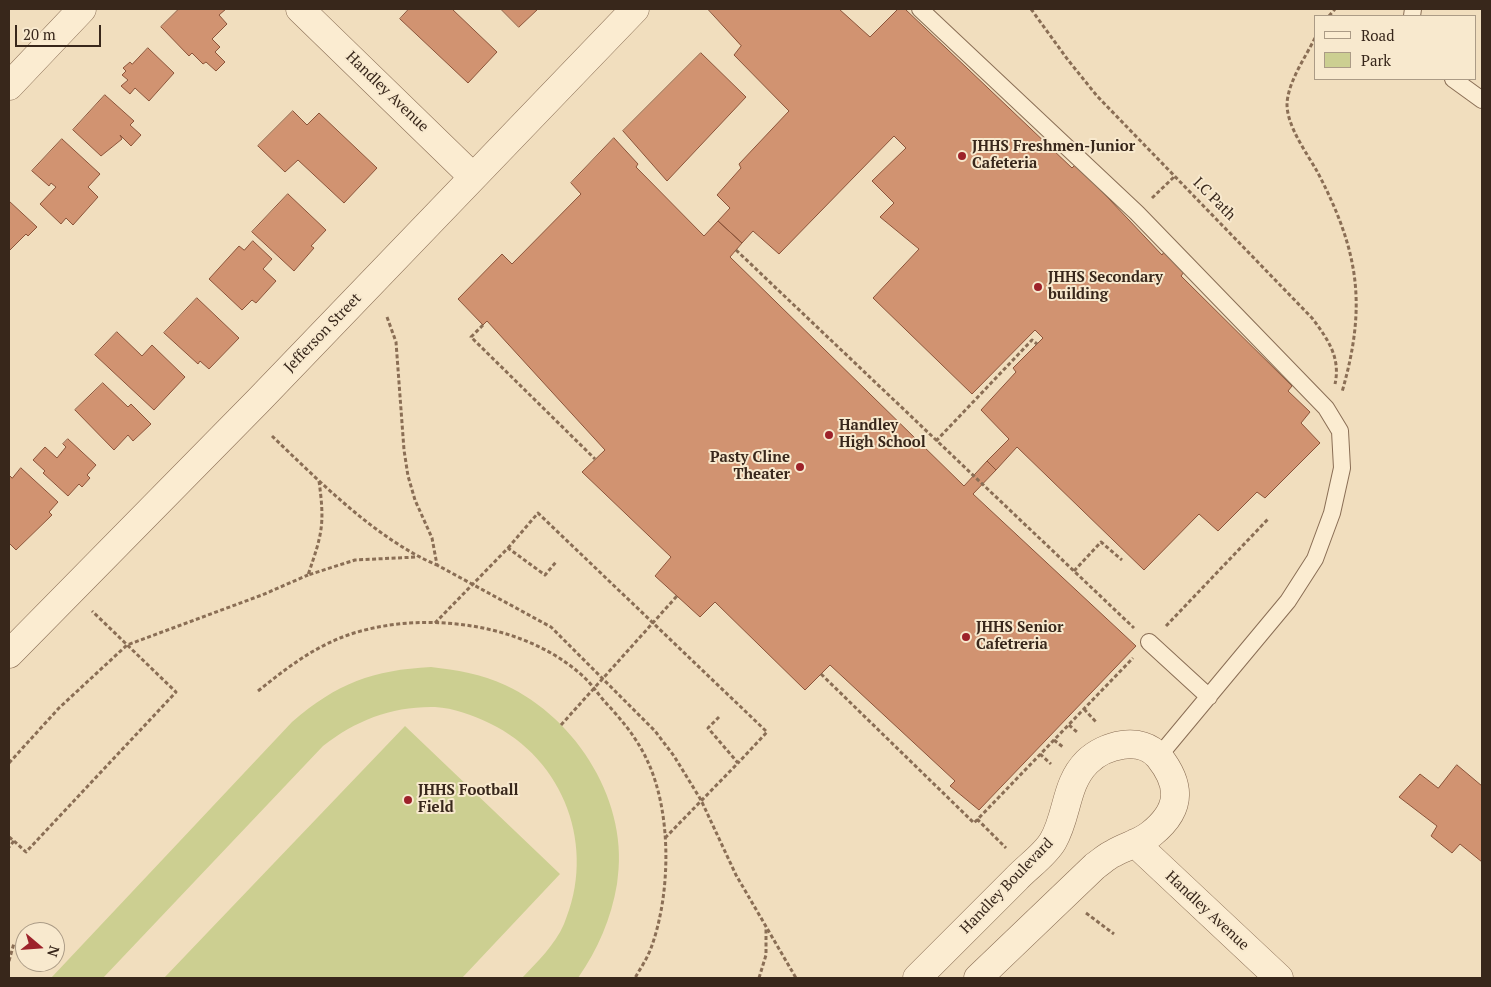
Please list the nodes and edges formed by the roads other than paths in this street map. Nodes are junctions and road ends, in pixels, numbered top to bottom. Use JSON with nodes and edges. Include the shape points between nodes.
{"nodes":[{"id":1,"x":82,"y":9,"type":"edge"},
{"id":2,"x":300,"y":9,"type":"edge"},
{"id":3,"x":635,"y":9,"type":"edge"},
{"id":4,"x":920,"y":9,"type":"edge"},
{"id":5,"x":1454,"y":80,"type":"edge"},
{"id":6,"x":9,"y":86,"type":"edge"},
{"id":7,"x":1482,"y":100,"type":"edge"},
{"id":8,"x":473,"y":177,"type":"junction"},
{"id":9,"x":1149,"y":642,"type":"road end"},
{"id":10,"x":9,"y":654,"type":"edge"},
{"id":11,"x":1209,"y":697,"type":"junction"},
{"id":12,"x":1159,"y":756,"type":"junction"},
{"id":13,"x":1135,"y":843,"type":"junction"},
{"id":14,"x":917,"y":978,"type":"edge"},
{"id":15,"x":978,"y":978,"type":"edge"},
{"id":16,"x":1279,"y":978,"type":"edge"}],
"edges":[{"from":1,"to":6,"type":"street"},
{"from":2,"to":8,"type":"street","name":"Handley Avenue"},
{"from":3,"to":8,"type":"street","name":"Jefferson Street"},
{"from":4,"to":11,"type":"lane","via":[[1137,213],[1326,408],[1340,431],[1342,468],[1332,513],[1315,559],[1288,601]]},
{"from":5,"to":7,"type":"lane"},
{"from":8,"to":10,"type":"street","name":"Jefferson Street"},
{"from":9,"to":11,"type":"lane"},
{"from":11,"to":12,"type":"lane"},
{"from":12,"to":13,"type":"street","via":[[1175,780],[1172,809],[1151,834]]},
{"from":12,"to":14,"type":"street","name":"Handley Boulevard","via":[[1141,746],[1123,744],[1106,749],[1088,761],[1074,778],[1051,844]]},
{"from":13,"to":15,"type":"street","via":[[1095,866]]},
{"from":13,"to":16,"type":"street","name":"Handley Avenue"}]}
